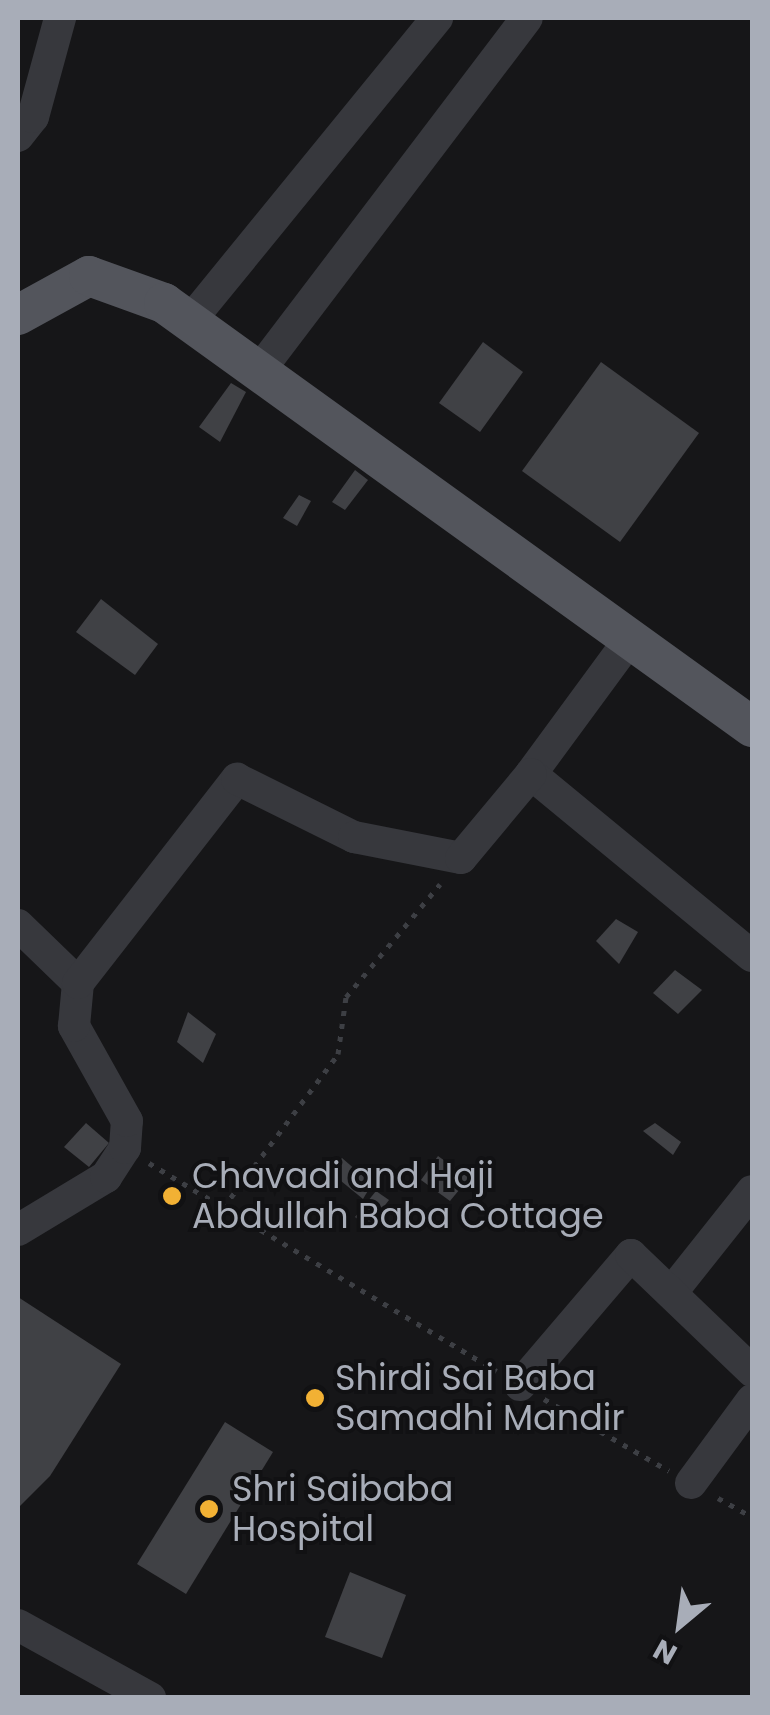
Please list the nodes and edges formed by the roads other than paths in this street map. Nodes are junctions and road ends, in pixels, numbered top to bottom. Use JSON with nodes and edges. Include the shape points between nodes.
{"nodes":[{"id":1,"x":60,"y":18,"type":"edge"},
{"id":2,"x":437,"y":18,"type":"edge"},
{"id":3,"x":527,"y":18,"type":"edge"},
{"id":4,"x":18,"y":136,"type":"edge"},
{"id":5,"x":18,"y":315,"type":"edge"},
{"id":6,"x":190,"y":321,"type":"junction"},
{"id":7,"x":259,"y":371,"type":"junction"},
{"id":8,"x":630,"y":638,"type":"junction"},
{"id":9,"x":752,"y":727,"type":"edge"},
{"id":10,"x":531,"y":774,"type":"junction"},
{"id":11,"x":18,"y":925,"type":"edge"},
{"id":12,"x":752,"y":956,"type":"edge"},
{"id":13,"x":78,"y":983,"type":"junction"},
{"id":14,"x":752,"y":1191,"type":"edge"},
{"id":15,"x":18,"y":1230,"type":"edge"},
{"id":16,"x":671,"y":1293,"type":"junction"},
{"id":17,"x":752,"y":1371,"type":"edge"},
{"id":18,"x":520,"y":1385,"type":"road end"},
{"id":19,"x":752,"y":1400,"type":"edge"},
{"id":20,"x":691,"y":1483,"type":"road end"},
{"id":21,"x":18,"y":1626,"type":"edge"},
{"id":22,"x":150,"y":1698,"type":"edge"}],
"edges":[{"from":1,"to":4,"type":"street","via":[[33,117]]},
{"from":2,"to":6,"type":"street"},
{"from":3,"to":7,"type":"street"},
{"from":5,"to":6,"type":"main road","via":[[90,276]]},
{"from":6,"to":7,"type":"main road"},
{"from":7,"to":8,"type":"main road"},
{"from":8,"to":9,"type":"main road"},
{"from":8,"to":10,"type":"street"},
{"from":10,"to":12,"type":"street"},
{"from":10,"to":13,"type":"street","via":[[461,858],[354,837],[237,779]]},
{"from":11,"to":13,"type":"street"},
{"from":13,"to":15,"type":"street","via":[[74,1026],[127,1121],[125,1148],[106,1177]]},
{"from":14,"to":16,"type":"street"},
{"from":16,"to":17,"type":"street"},
{"from":16,"to":18,"type":"street","via":[[631,1256]]},
{"from":19,"to":20,"type":"street"},
{"from":21,"to":22,"type":"street"}]}
